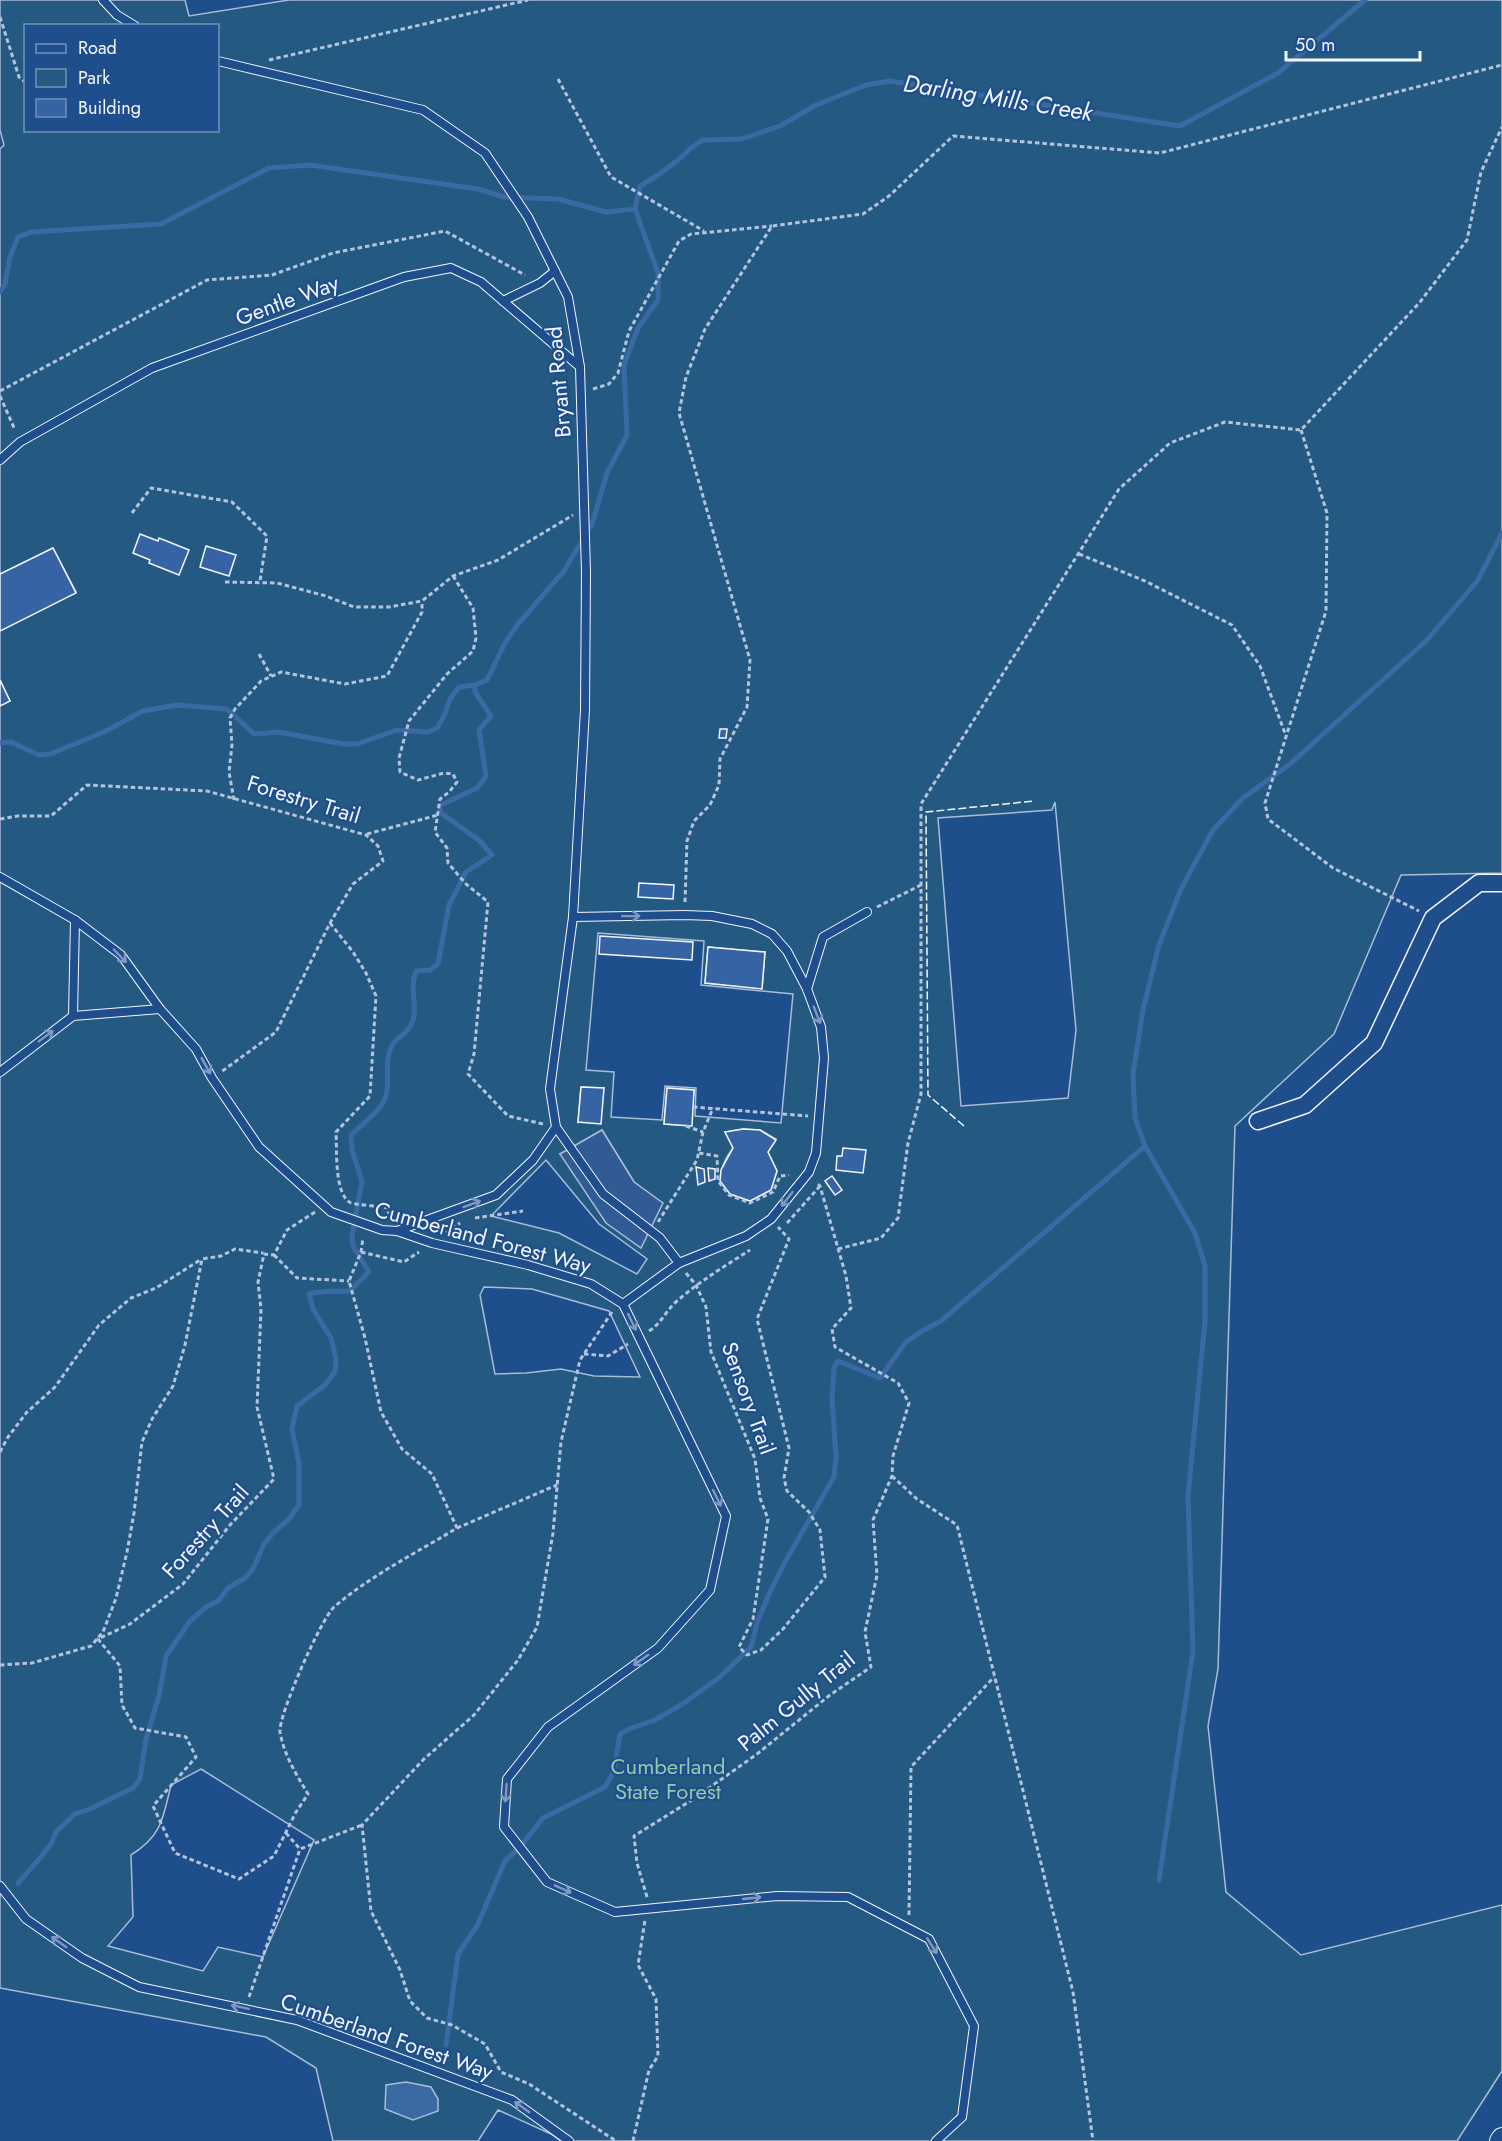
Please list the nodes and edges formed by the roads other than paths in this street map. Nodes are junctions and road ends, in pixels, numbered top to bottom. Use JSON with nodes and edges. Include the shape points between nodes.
{"nodes":[{"id":1,"x":103,"y":0,"type":"edge"},
{"id":2,"x":132,"y":24,"type":"edge"},
{"id":3,"x":219,"y":61,"type":"edge"},
{"id":4,"x":555,"y":271,"type":"junction"},
{"id":5,"x":503,"y":301,"type":"junction"},
{"id":6,"x":580,"y":367,"type":"junction"},
{"id":7,"x":0,"y":460,"type":"edge"},
{"id":8,"x":0,"y":878,"type":"edge"},
{"id":9,"x":1502,"y":883,"type":"edge"},
{"id":10,"x":867,"y":912,"type":"road end"},
{"id":11,"x":573,"y":917,"type":"junction"},
{"id":12,"x":75,"y":920,"type":"junction"},
{"id":13,"x":807,"y":989,"type":"junction"},
{"id":14,"x":160,"y":1009,"type":"junction"},
{"id":15,"x":73,"y":1016,"type":"junction"},
{"id":16,"x":0,"y":1072,"type":"edge"},
{"id":17,"x":1258,"y":1121,"type":"dead end"},
{"id":18,"x":556,"y":1127,"type":"junction"},
{"id":19,"x":397,"y":1231,"type":"junction"},
{"id":20,"x":679,"y":1263,"type":"junction"},
{"id":21,"x":623,"y":1304,"type":"junction"},
{"id":22,"x":0,"y":1886,"type":"edge"},
{"id":23,"x":569,"y":2141,"type":"edge"},
{"id":24,"x":936,"y":2141,"type":"edge"}],
"edges":[{"from":1,"to":2,"type":"lane"},
{"from":3,"to":4,"type":"lane","name":"Bryant Road","via":[[423,111],[485,153],[528,217]]},
{"from":4,"to":5,"type":"lane"},
{"from":4,"to":6,"type":"lane","name":"Bryant Road","via":[[568,297]]},
{"from":5,"to":6,"type":"lane","name":"Gentle Way"},
{"from":5,"to":7,"type":"lane","name":"Gentle Way","via":[[481,282],[451,268],[404,277],[152,368],[20,442]]},
{"from":6,"to":11,"type":"lane","name":"Bryant Road","via":[[586,572],[585,710]]},
{"from":8,"to":12,"type":"lane"},
{"from":9,"to":17,"type":"street","via":[[1479,883],[1433,918],[1374,1043],[1305,1105]]},
{"from":10,"to":13,"type":"lane","via":[[824,937]]},
{"from":11,"to":13,"type":"lane","one_way":true,"via":[[712,916],[752,924],[772,934],[787,951]]},
{"from":11,"to":18,"type":"lane","name":"Bryant Road","via":[[550,1089]]},
{"from":12,"to":14,"type":"lane","name":"Cumberland Forest Way","one_way":true,"via":[[121,955]]},
{"from":12,"to":15,"type":"lane"},
{"from":13,"to":20,"type":"lane","one_way":true,"via":[[822,1027],[824,1058],[816,1153],[807,1173],[771,1219],[746,1236]]},
{"from":14,"to":15,"type":"lane"},
{"from":14,"to":19,"type":"lane","name":"Cumberland Forest Way","one_way":true,"via":[[196,1049],[259,1147],[327,1209],[382,1230]]},
{"from":16,"to":15,"type":"lane","one_way":true},
{"from":19,"to":18,"type":"lane","one_way":true,"via":[[496,1195],[533,1160]]},
{"from":18,"to":20,"type":"lane","via":[[603,1194],[660,1238]]},
{"from":19,"to":21,"type":"lane","name":"Cumberland Forest Way","via":[[591,1284]]},
{"from":20,"to":21,"type":"lane"},
{"from":21,"to":24,"type":"lane","one_way":true,"via":[[726,1516],[710,1590],[658,1648],[548,1726],[507,1779],[504,1827],[547,1882],[615,1912],[777,1896],[848,1897],[929,1939],[974,2026],[962,2117]]},
{"from":23,"to":22,"type":"lane","name":"Cumberland Forest Way","one_way":true,"via":[[512,2100],[297,2019],[139,1987],[91,1963],[26,1919]]}]}
